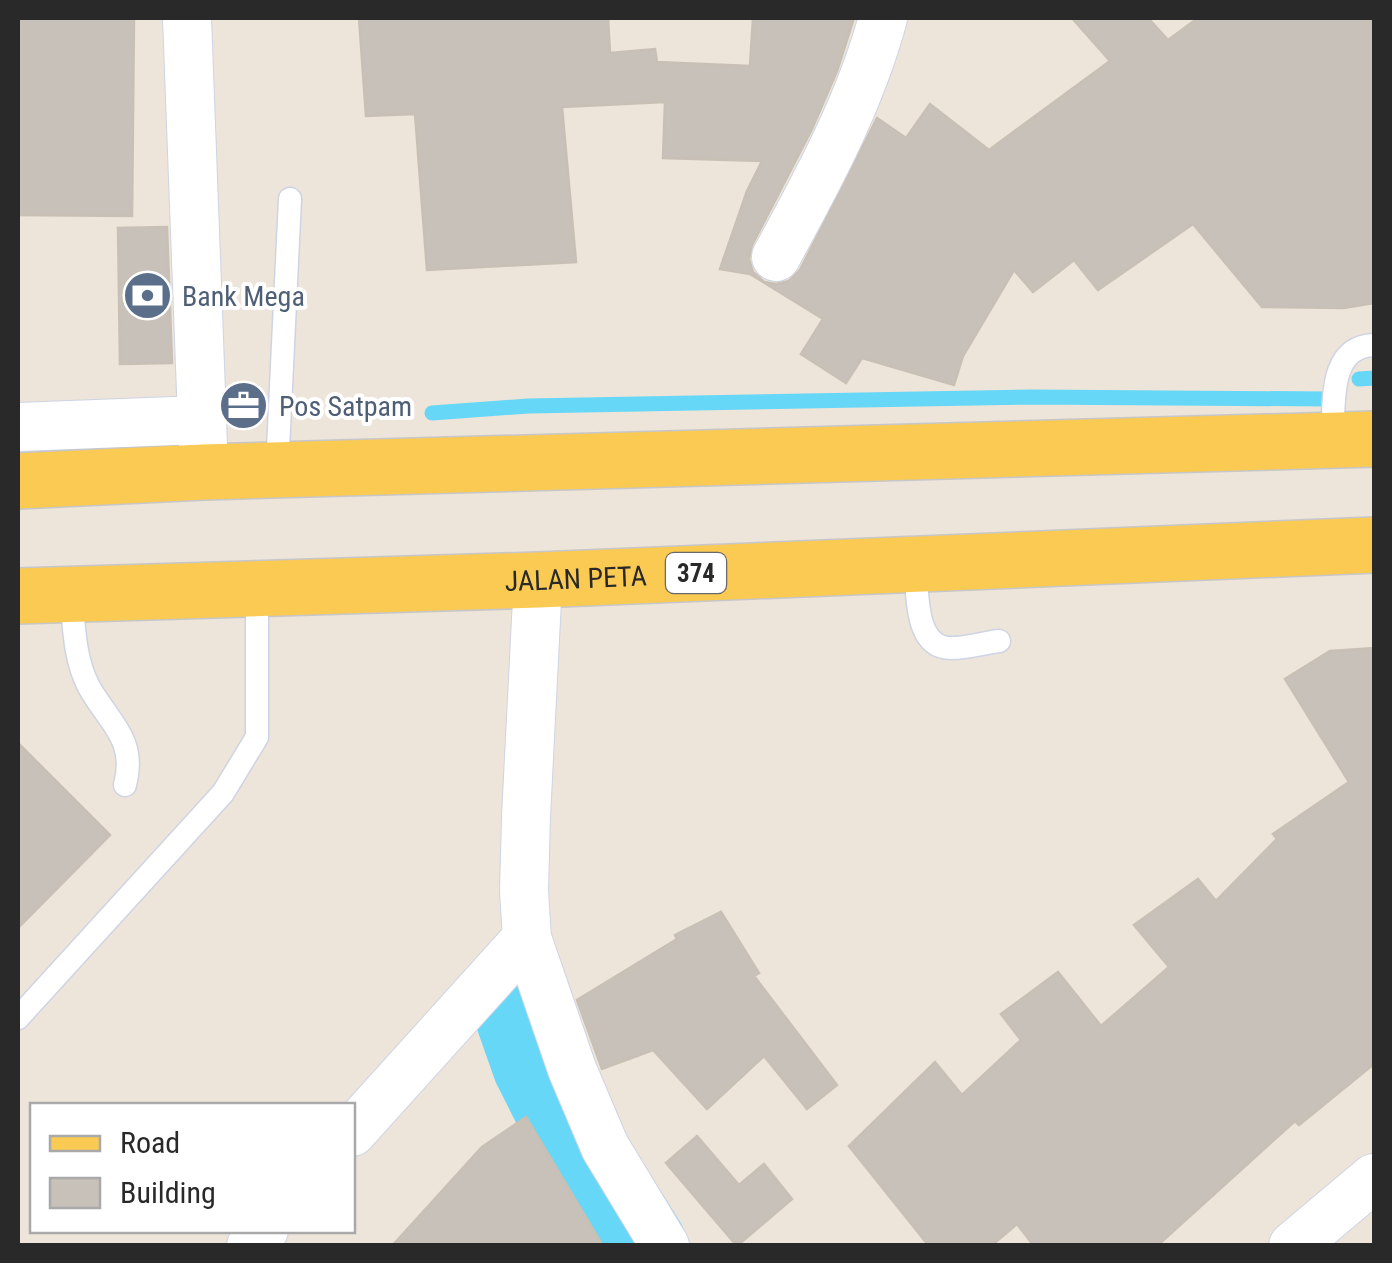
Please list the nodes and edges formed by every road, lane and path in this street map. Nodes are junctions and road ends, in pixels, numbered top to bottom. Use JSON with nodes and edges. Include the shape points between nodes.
{"nodes":[{"id":1,"x":188,"y":18,"type":"edge"},
{"id":2,"x":883,"y":18,"type":"edge"},
{"id":3,"x":290,"y":199,"type":"dead end"},
{"id":4,"x":776,"y":257,"type":"dead end"},
{"id":5,"x":1374,"y":345,"type":"edge"},
{"id":6,"x":18,"y":427,"type":"edge"},
{"id":7,"x":1353,"y":439,"type":"edge"},
{"id":8,"x":203,"y":446,"type":"junction"},
{"id":9,"x":277,"y":470,"type":"junction"},
{"id":10,"x":18,"y":481,"type":"edge"},
{"id":11,"x":1374,"y":544,"type":"edge"},
{"id":12,"x":915,"y":564,"type":"junction"},
{"id":13,"x":538,"y":580,"type":"junction"},
{"id":14,"x":257,"y":589,"type":"junction"},
{"id":15,"x":71,"y":594,"type":"junction"},
{"id":16,"x":18,"y":596,"type":"edge"},
{"id":17,"x":999,"y":641,"type":"dead end"},
{"id":18,"x":125,"y":786,"type":"dead end"},
{"id":19,"x":527,"y":938,"type":"junction"},
{"id":20,"x":18,"y":1018,"type":"edge"},
{"id":21,"x":355,"y":1129,"type":"edge"},
{"id":22,"x":1374,"y":1178,"type":"edge"},
{"id":23,"x":665,"y":1246,"type":"edge"},
{"id":24,"x":1293,"y":1246,"type":"edge"}],
"edges":[{"from":1,"to":8,"type":"street"},
{"from":2,"to":4,"type":"street","via":[[832,154]]},
{"from":3,"to":9,"type":"lane"},
{"from":5,"to":7,"type":"lane","via":[[1346,356],[1337,374]]},
{"from":6,"to":8,"type":"street"},
{"from":7,"to":9,"type":"main road"},
{"from":8,"to":9,"type":"main road"},
{"from":8,"to":10,"type":"main road"},
{"from":11,"to":12,"type":"main road","name":"JALAN PETA","number":"374"},
{"from":12,"to":13,"type":"main road","name":"JALAN PETA","number":"374"},
{"from":12,"to":17,"type":"lane","via":[[921,622],[932,641],[949,648]]},
{"from":13,"to":14,"type":"main road","name":"JALAN PETA","number":"374"},
{"from":13,"to":19,"type":"street","via":[[525,836]]},
{"from":14,"to":15,"type":"main road","name":"JALAN PETA","number":"374"},
{"from":14,"to":20,"type":"lane","via":[[257,736],[223,793]]},
{"from":15,"to":16,"type":"main road","name":"JALAN PETA","number":"374"},
{"from":15,"to":18,"type":"lane","via":[[89,686],[124,742],[130,765]]},
{"from":19,"to":21,"type":"street"},
{"from":19,"to":23,"type":"street","via":[[605,1147]]},
{"from":22,"to":24,"type":"street"}]}
